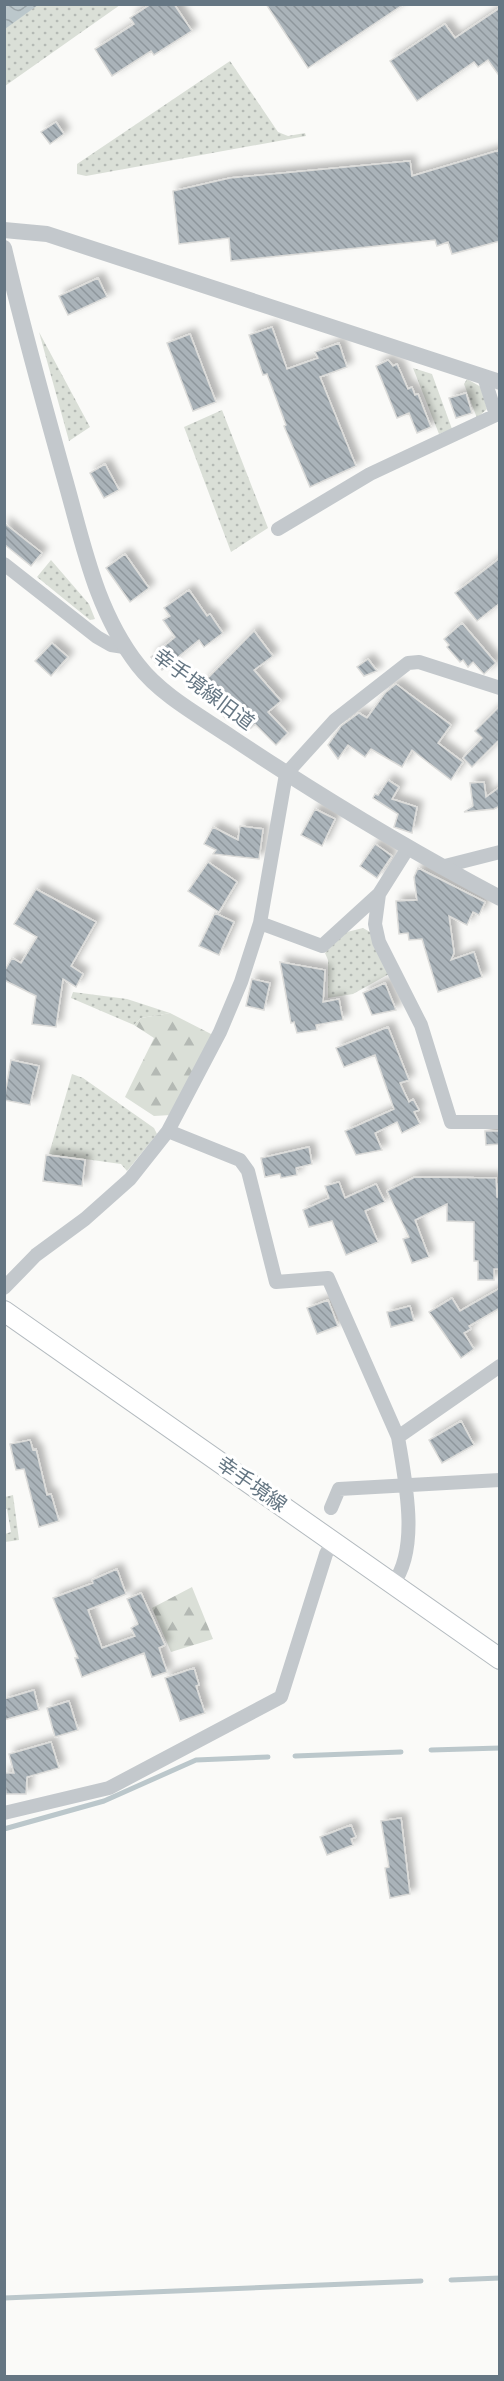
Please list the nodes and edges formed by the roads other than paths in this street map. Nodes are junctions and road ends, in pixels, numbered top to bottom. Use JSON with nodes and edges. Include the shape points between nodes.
{"nodes":[{"id":1,"x":4,"y":230,"type":"edge"},
{"id":2,"x":4,"y":248,"type":"edge"},
{"id":3,"x":492,"y":379,"type":"edge"},
{"id":4,"x":498,"y":415,"type":"edge"},
{"id":5,"x":278,"y":529,"type":"dead end"},
{"id":6,"x":4,"y":564,"type":"edge"},
{"id":7,"x":124,"y":647,"type":"junction"},
{"id":8,"x":500,"y":688,"type":"edge"},
{"id":9,"x":286,"y":774,"type":"junction"},
{"id":10,"x":408,"y":848,"type":"junction"},
{"id":11,"x":500,"y":852,"type":"edge"},
{"id":12,"x":441,"y":867,"type":"junction"},
{"id":13,"x":379,"y":894,"type":"junction"},
{"id":14,"x":500,"y":898,"type":"edge"},
{"id":15,"x":260,"y":923,"type":"junction"},
{"id":16,"x":500,"y":1122,"type":"edge"},
{"id":17,"x":168,"y":1131,"type":"junction"},
{"id":18,"x":4,"y":1288,"type":"edge"},
{"id":19,"x":4,"y":1311,"type":"edge"},
{"id":20,"x":500,"y":1366,"type":"edge"},
{"id":21,"x":398,"y":1437,"type":"junction"},
{"id":22,"x":500,"y":1480,"type":"edge"},
{"id":23,"x":406,"y":1485,"type":"junction"},
{"id":24,"x":331,"y":1508,"type":"dead end"},
{"id":25,"x":333,"y":1541,"type":"junction"},
{"id":26,"x":393,"y":1584,"type":"junction"},
{"id":27,"x":500,"y":1659,"type":"edge"},
{"id":28,"x":4,"y":1813,"type":"edge"}],
"edges":[{"from":1,"to":3,"type":"street","via":[[47,234]]},
{"from":2,"to":7,"type":"street","name":"幸手境線旧道","via":[[97,591]]},
{"from":3,"to":4,"type":"street"},
{"from":4,"to":5,"type":"street","via":[[370,474]]},
{"from":6,"to":7,"type":"street","via":[[97,637]]},
{"from":7,"to":9,"type":"street","name":"幸手境線旧道","via":[[155,682]]},
{"from":8,"to":9,"type":"street","via":[[419,662],[408,663],[335,720]]},
{"from":9,"to":10,"type":"street","name":"幸手境線旧道"},
{"from":9,"to":15,"type":"street"},
{"from":10,"to":12,"type":"street","name":"幸手境線旧道"},
{"from":10,"to":13,"type":"street"},
{"from":11,"to":12,"type":"street"},
{"from":12,"to":14,"type":"street","name":"幸手境線旧道"},
{"from":13,"to":15,"type":"street","via":[[322,946]]},
{"from":13,"to":16,"type":"street","via":[[375,924],[379,942],[421,1025],[451,1122]]},
{"from":15,"to":17,"type":"street","via":[[224,1021]]},
{"from":17,"to":18,"type":"street","via":[[130,1179],[36,1255]]},
{"from":17,"to":21,"type":"street","via":[[240,1160],[248,1171],[276,1282],[328,1278]]},
{"from":19,"to":25,"type":"main road","name":"幸手境線"},
{"from":20,"to":21,"type":"street"},
{"from":21,"to":23,"type":"street"},
{"from":22,"to":23,"type":"street"},
{"from":23,"to":24,"type":"street","via":[[339,1489]]},
{"from":23,"to":26,"type":"street","via":[[406,1561]]},
{"from":25,"to":26,"type":"main road","name":"幸手境線"},
{"from":25,"to":28,"type":"street","via":[[281,1697],[109,1788]]},
{"from":26,"to":27,"type":"main road","name":"幸手境線"}]}
